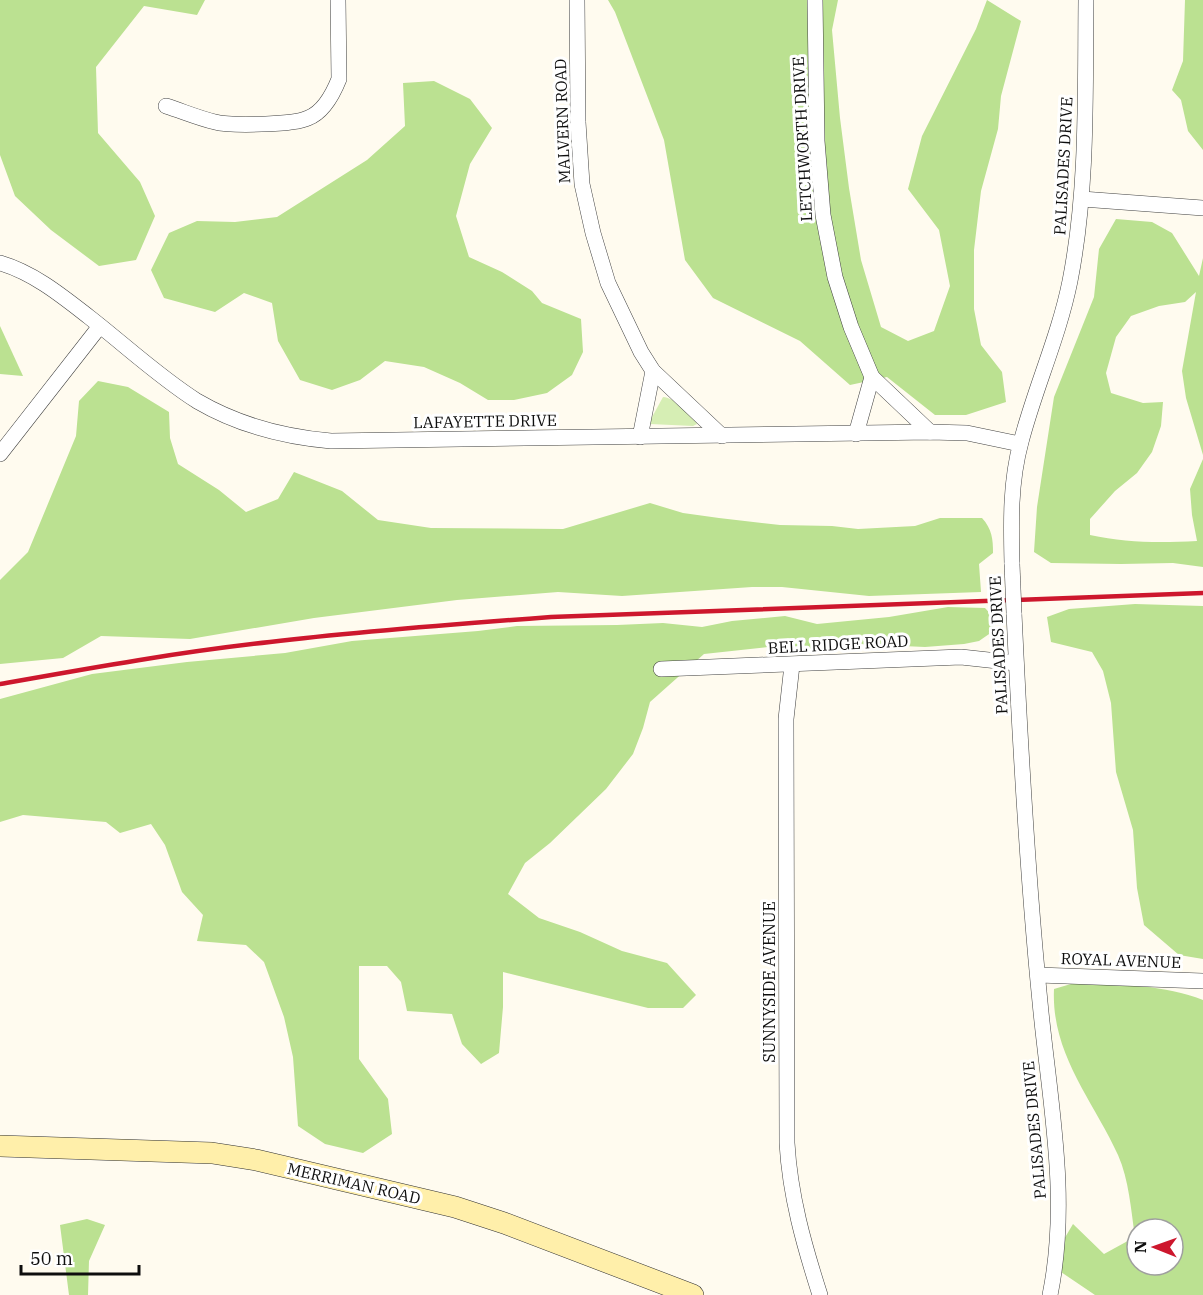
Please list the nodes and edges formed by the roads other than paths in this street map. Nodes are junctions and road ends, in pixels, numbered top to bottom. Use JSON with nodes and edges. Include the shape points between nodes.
{"nodes":[{"id":1,"x":338,"y":0,"type":"edge"},
{"id":2,"x":577,"y":0,"type":"edge"},
{"id":3,"x":815,"y":0,"type":"edge"},
{"id":4,"x":1086,"y":0,"type":"edge"},
{"id":5,"x":166,"y":106,"type":"dead end"},
{"id":6,"x":1082,"y":199,"type":"junction"},
{"id":7,"x":1203,"y":208,"type":"edge"},
{"id":8,"x":0,"y":263,"type":"edge"},
{"id":9,"x":100,"y":326,"type":"junction"},
{"id":10,"x":653,"y":370,"type":"junction"},
{"id":11,"x":872,"y":377,"type":"junction"},
{"id":12,"x":930,"y":432,"type":"junction"},
{"id":13,"x":856,"y":434,"type":"junction"},
{"id":14,"x":722,"y":436,"type":"junction"},
{"id":15,"x":640,"y":437,"type":"junction"},
{"id":16,"x":1020,"y":444,"type":"junction"},
{"id":17,"x":0,"y":454,"type":"edge"},
{"id":18,"x":1016,"y":663,"type":"junction"},
{"id":19,"x":792,"y":665,"type":"junction"},
{"id":20,"x":661,"y":669,"type":"dead end"},
{"id":21,"x":1038,"y":975,"type":"junction"},
{"id":22,"x":1203,"y":981,"type":"edge"},
{"id":23,"x":0,"y":1146,"type":"edge"},
{"id":24,"x":693,"y":1295,"type":"edge"},
{"id":25,"x":820,"y":1295,"type":"edge"},
{"id":26,"x":1050,"y":1295,"type":"edge"}],
"edges":[{"from":1,"to":5,"type":"street","via":[[339,78],[322,108],[309,118],[279,124],[217,123]]},
{"from":2,"to":10,"type":"street","name":"MALVERN ROAD","via":[[582,184],[608,283]]},
{"from":3,"to":11,"type":"street","name":"LETCHWORTH DRIVE","via":[[817,141],[823,215],[851,327]]},
{"from":4,"to":6,"type":"street","name":"PALISADES DRIVE"},
{"from":6,"to":7,"type":"street"},
{"from":6,"to":16,"type":"street","name":"PALISADES DRIVE","via":[[1062,311]]},
{"from":8,"to":9,"type":"street","name":"LAFAYETTE DRIVE","via":[[41,281]]},
{"from":9,"to":15,"type":"street","name":"LAFAYETTE DRIVE","via":[[197,400],[282,435],[331,441]]},
{"from":9,"to":17,"type":"street"},
{"from":10,"to":14,"type":"street","name":"MALVERN ROAD"},
{"from":10,"to":15,"type":"street"},
{"from":11,"to":12,"type":"street","name":"LETCHWORTH DRIVE"},
{"from":11,"to":13,"type":"street"},
{"from":12,"to":13,"type":"street","name":"LAFAYETTE DRIVE"},
{"from":12,"to":16,"type":"street","name":"LAFAYETTE DRIVE","via":[[967,433]]},
{"from":13,"to":14,"type":"street","name":"LAFAYETTE DRIVE"},
{"from":14,"to":15,"type":"street","name":"LAFAYETTE DRIVE"},
{"from":16,"to":18,"type":"street","name":"PALISADES DRIVE","bridge":true,"via":[[1010,507]]},
{"from":18,"to":19,"type":"street","name":"BELL RIDGE ROAD","via":[[961,657]]},
{"from":18,"to":21,"type":"street","name":"PALISADES DRIVE","via":[[1022,791]]},
{"from":19,"to":20,"type":"street","name":"BELL RIDGE ROAD"},
{"from":19,"to":25,"type":"street","name":"SUNNYSIDE AVENUE","via":[[786,719],[787,1143],[789,1178]]},
{"from":21,"to":22,"type":"street","name":"ROYAL AVENUE"},
{"from":21,"to":26,"type":"street","name":"PALISADES DRIVE","via":[[1058,1174],[1058,1228]]},
{"from":23,"to":24,"type":"main road","name":"MERRIMAN ROAD","via":[[212,1153],[254,1160],[455,1207]]}]}
